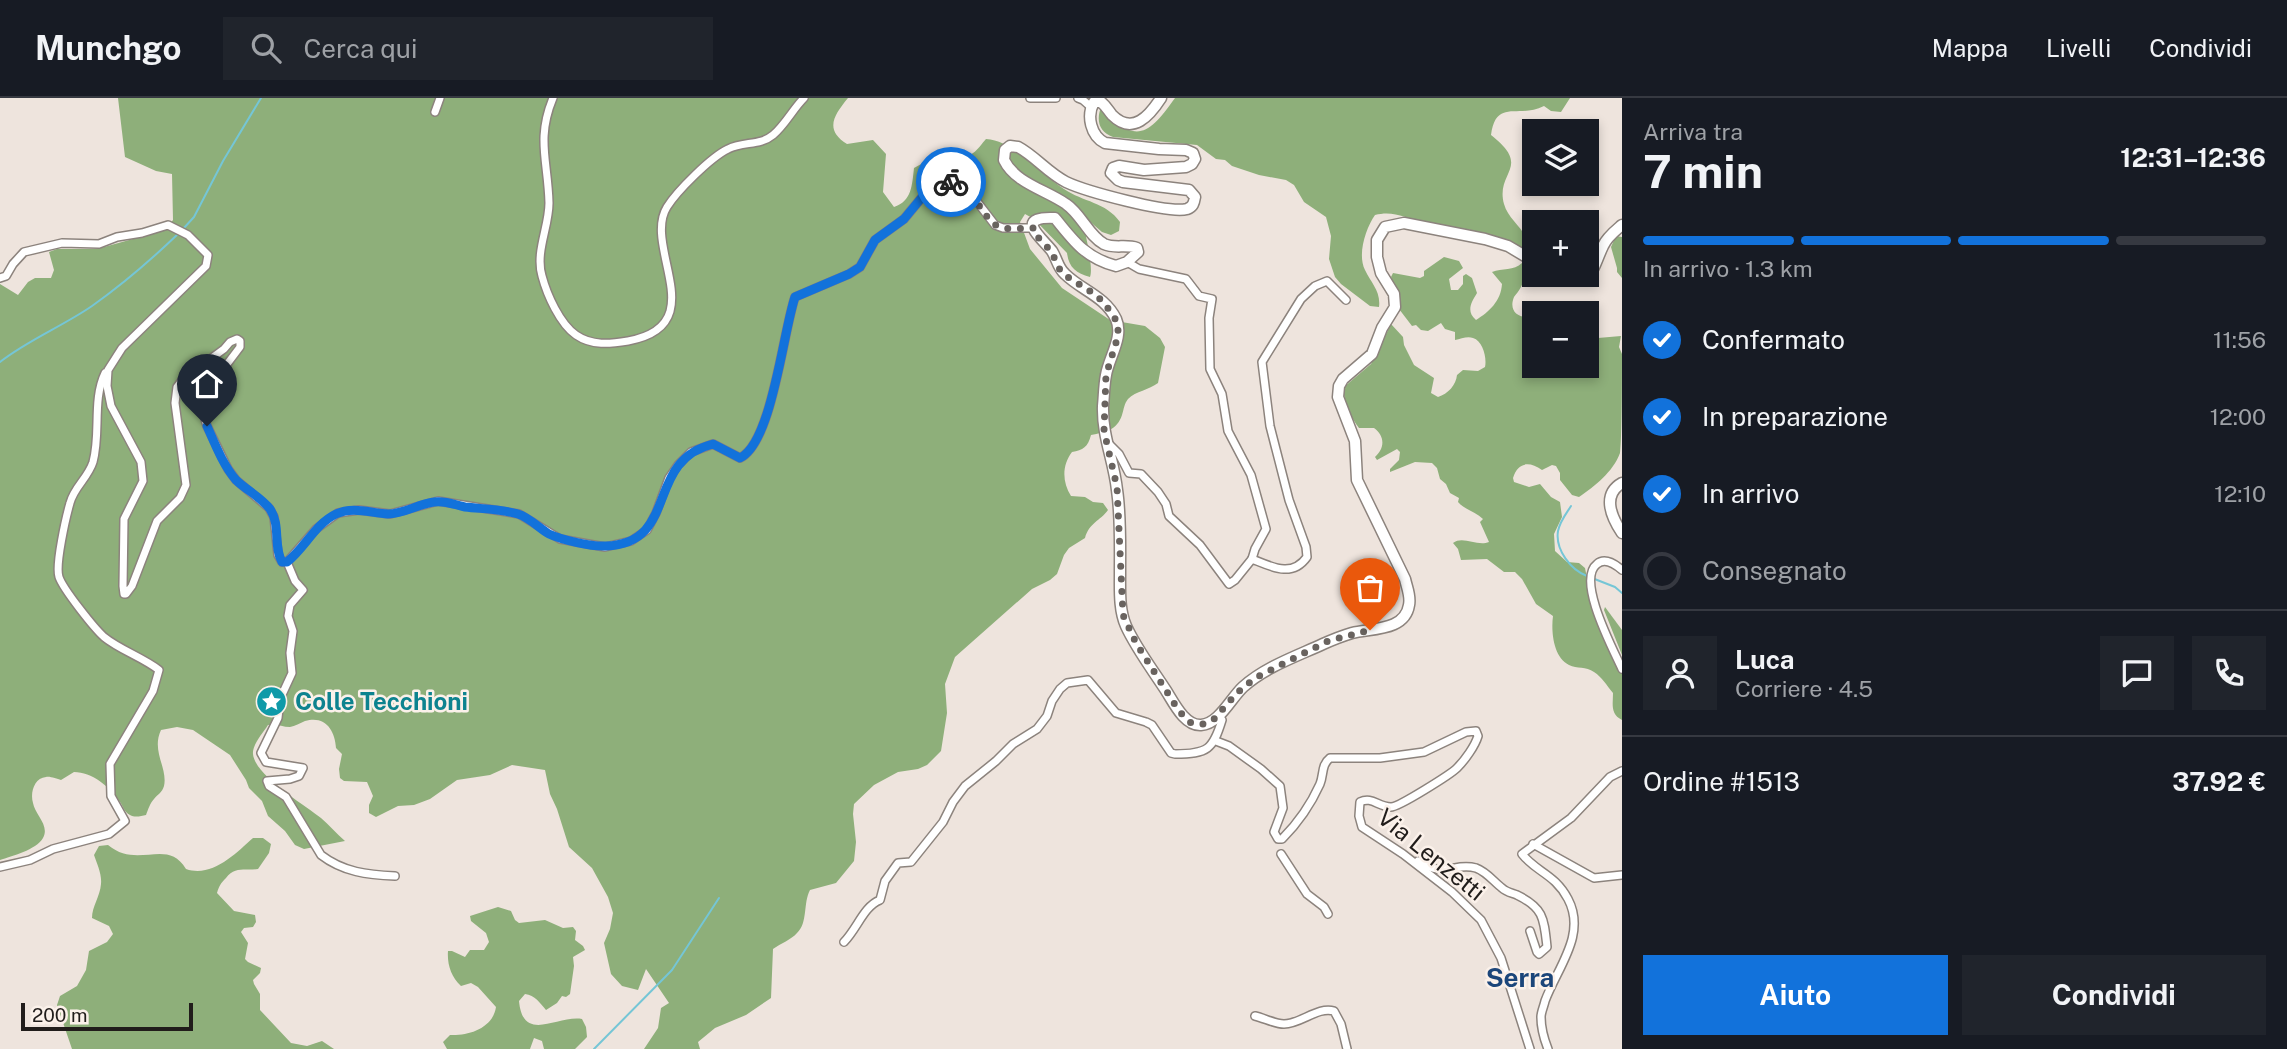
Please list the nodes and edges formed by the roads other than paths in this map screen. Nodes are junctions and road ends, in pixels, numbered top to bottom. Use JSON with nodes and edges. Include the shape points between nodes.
{"nodes":[{"id":1,"x":440,"y":98,"type":"edge"},
{"id":2,"x":553,"y":98,"type":"edge"},
{"id":3,"x":804,"y":98,"type":"edge"},
{"id":4,"x":1030,"y":98,"type":"edge"},
{"id":5,"x":1056,"y":98,"type":"edge"},
{"id":6,"x":1078,"y":98,"type":"edge"},
{"id":7,"x":1161,"y":98,"type":"edge"},
{"id":8,"x":1091,"y":107,"type":"junction"},
{"id":9,"x":435,"y":113,"type":"dead end"},
{"id":10,"x":1622,"y":225,"type":"edge"},
{"id":11,"x":1034,"y":228,"type":"junction"},
{"id":12,"x":1522,"y":254,"type":"edge"},
{"id":13,"x":1599,"y":258,"type":"edge"},
{"id":14,"x":1128,"y":261,"type":"junction"},
{"id":15,"x":0,"y":278,"type":"edge"},
{"id":16,"x":1346,"y":300,"type":"dead end"},
{"id":17,"x":111,"y":363,"type":"junction"},
{"id":18,"x":1105,"y":440,"type":"junction"},
{"id":19,"x":1622,"y":483,"type":"edge"},
{"id":20,"x":1622,"y":533,"type":"edge"},
{"id":21,"x":1252,"y":559,"type":"junction"},
{"id":22,"x":287,"y":562,"type":"junction"},
{"id":23,"x":1622,"y":569,"type":"edge"},
{"id":24,"x":1622,"y":668,"type":"edge"},
{"id":25,"x":1218,"y":715,"type":"junction"},
{"id":26,"x":1216,"y":741,"type":"junction"},
{"id":27,"x":1622,"y":771,"type":"edge"},
{"id":28,"x":1389,"y":843,"type":"junction"},
{"id":29,"x":1533,"y":844,"type":"junction"},
{"id":30,"x":1282,"y":854,"type":"dead end"},
{"id":31,"x":0,"y":867,"type":"edge"},
{"id":32,"x":1622,"y":875,"type":"edge"},
{"id":33,"x":396,"y":876,"type":"dead end"},
{"id":34,"x":1328,"y":914,"type":"dead end"},
{"id":35,"x":1530,"y":931,"type":"dead end"},
{"id":36,"x":845,"y":942,"type":"dead end"},
{"id":37,"x":1255,"y":1016,"type":"dead end"},
{"id":38,"x":1347,"y":1049,"type":"edge"},
{"id":39,"x":1530,"y":1049,"type":"edge"},
{"id":40,"x":1548,"y":1049,"type":"edge"}],
"edges":[{"from":1,"to":9,"type":"street"},
{"from":2,"to":3,"type":"street","via":[[544,125],[549,203],[540,270],[570,329],[598,344],[631,341],[661,325],[672,295],[662,237],[666,208],[685,184],[720,154],[773,135]]},
{"from":4,"to":5,"type":"street"},
{"from":6,"to":8,"type":"street"},
{"from":7,"to":8,"type":"street","via":[[1150,115],[1137,123],[1121,122],[1101,102]]},
{"from":8,"to":14,"type":"street","via":[[1094,134],[1105,143],[1193,153],[1195,159],[1186,167],[1144,170],[1119,166],[1111,173],[1123,182],[1188,190],[1195,197],[1193,205],[1173,209],[1086,190],[1053,175],[1018,147],[1005,150],[1004,160],[1016,175],[1075,210],[1102,243],[1137,248]]},
{"from":10,"to":13,"type":"street","via":[[1604,244]]},
{"from":11,"to":14,"type":"street","via":[[1041,218],[1055,218],[1086,254],[1116,266]]},
{"from":11,"to":18,"type":"street","via":[[1060,270],[1096,295],[1118,323],[1106,375]]},
{"from":11,"to":22,"type":"street","via":[[995,225],[968,190],[950,182],[928,190],[904,219],[875,240],[860,267],[795,297],[766,418],[747,455],[740,458],[713,444],[691,452],[669,478],[647,530],[631,541],[605,547],[560,538],[519,514],[438,501],[390,514],[338,513],[316,529]]},
{"from":12,"to":25,"type":"street","via":[[1485,239],[1404,223],[1390,224],[1379,233],[1377,257],[1395,307],[1372,354],[1343,379],[1338,397],[1355,441],[1357,480],[1405,579],[1409,606],[1400,622],[1328,641],[1255,678]]},
{"from":14,"to":21,"type":"street","via":[[1139,269],[1186,279],[1199,296],[1212,299],[1210,369],[1222,394],[1228,431],[1251,475],[1266,529]]},
{"from":15,"to":17,"type":"street","via":[[24,252],[62,243],[99,244],[168,225],[188,235],[208,255],[206,266]]},
{"from":16,"to":21,"type":"street","via":[[1327,281],[1315,286],[1301,299],[1262,362],[1270,426],[1307,557],[1302,564],[1282,571]]},
{"from":17,"to":22,"type":"street","via":[[107,386],[111,406],[144,475],[124,519],[124,594],[132,586],[157,521],[186,485],[174,403],[177,387],[237,339],[240,347],[203,396],[201,409],[228,469],[269,508],[277,531],[278,555]]},
{"from":17,"to":31,"type":"street","via":[[101,387],[95,455],[70,502],[59,576],[103,636],[159,670],[153,691],[110,764],[111,796],[125,821],[108,834]]},
{"from":18,"to":21,"type":"street","via":[[1129,473],[1141,474],[1158,492],[1169,516],[1200,545],[1229,584]]},
{"from":18,"to":25,"type":"street","via":[[1117,487],[1120,598],[1126,626],[1191,723],[1204,724]]},
{"from":19,"to":20,"type":"street","via":[[1609,508]]},
{"from":22,"to":33,"type":"street","via":[[303,590],[290,605],[288,616],[293,631],[292,673],[261,752],[266,762],[303,768],[299,776],[267,781],[286,797],[321,855],[343,869]]},
{"from":23,"to":24,"type":"street","via":[[1602,562],[1591,571],[1589,582]]},
{"from":25,"to":26,"type":"street","via":[[1222,720]]},
{"from":26,"to":28,"type":"street","name":"Via Lenzetti","via":[[1280,786],[1283,808],[1274,832],[1282,839],[1303,815],[1330,758],[1424,752],[1466,732],[1476,732],[1476,741],[1455,770],[1410,798],[1390,807],[1371,800],[1360,802],[1362,827]]},
{"from":26,"to":36,"type":"street","via":[[1207,750],[1171,753],[1152,725],[1116,713],[1088,680],[1067,683],[1037,729],[965,786],[911,862],[898,863],[885,881],[880,900],[871,904]]},
{"from":27,"to":29,"type":"street","via":[[1604,782],[1571,818]]},
{"from":28,"to":35,"type":"street","via":[[1432,869],[1464,867],[1487,875],[1541,911],[1547,947],[1543,952],[1537,952]]},
{"from":28,"to":39,"type":"street","name":"Via Lenzetti","via":[[1480,920],[1501,958]]},
{"from":29,"to":32,"type":"street","via":[[1594,878]]},
{"from":29,"to":40,"type":"street","via":[[1524,856],[1554,879],[1574,912],[1571,947],[1542,1012]]},
{"from":30,"to":34,"type":"street","via":[[1310,898]]},
{"from":37,"to":38,"type":"street","via":[[1282,1024],[1328,1009],[1335,1011]]}]}
